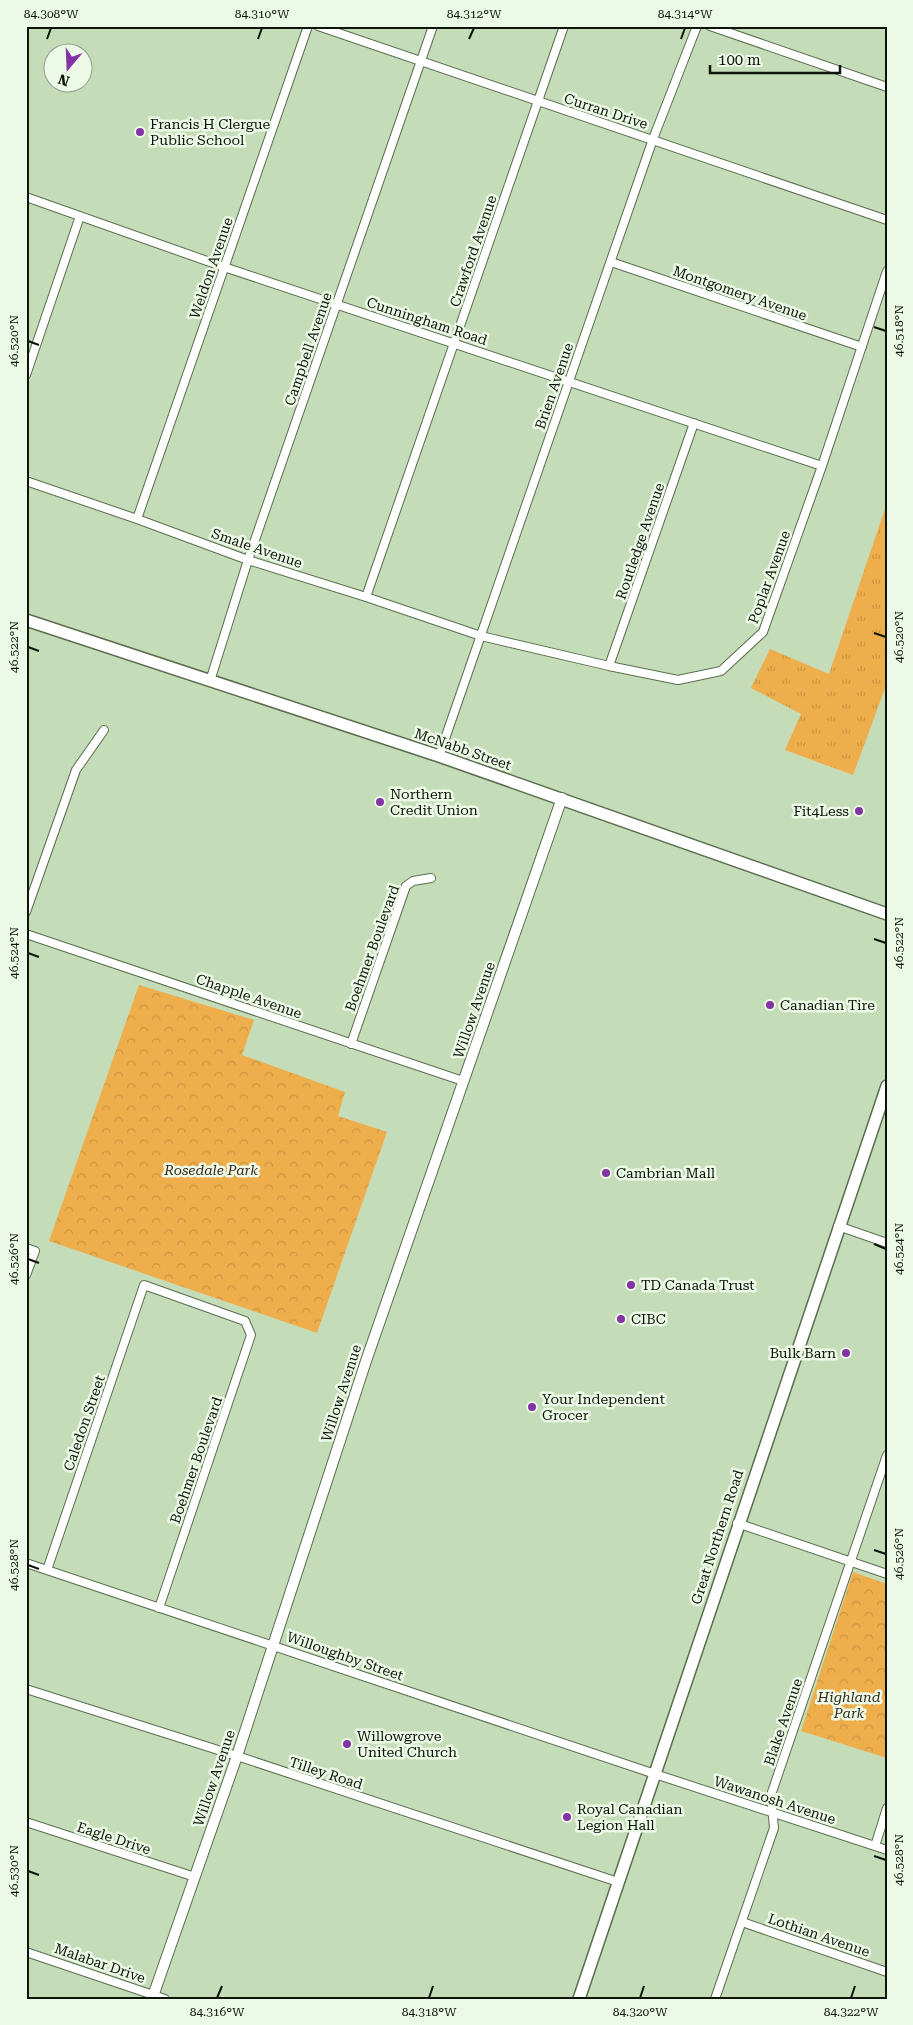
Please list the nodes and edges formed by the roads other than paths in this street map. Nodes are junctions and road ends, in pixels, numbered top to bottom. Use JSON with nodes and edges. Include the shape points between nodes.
{"nodes":[{"id":1,"x":308,"y":26,"type":"edge"},
{"id":2,"x":318,"y":26,"type":"edge"},
{"id":3,"x":433,"y":26,"type":"edge"},
{"id":4,"x":564,"y":26,"type":"edge"},
{"id":5,"x":696,"y":26,"type":"edge"},
{"id":6,"x":710,"y":26,"type":"edge"},
{"id":7,"x":420,"y":60,"type":"junction"},
{"id":8,"x":887,"y":87,"type":"edge"},
{"id":9,"x":538,"y":101,"type":"junction"},
{"id":10,"x":653,"y":139,"type":"junction"},
{"id":11,"x":26,"y":197,"type":"edge"},
{"id":12,"x":80,"y":216,"type":"junction"},
{"id":13,"x":887,"y":220,"type":"edge"},
{"id":14,"x":611,"y":262,"type":"junction"},
{"id":15,"x":224,"y":267,"type":"junction"},
{"id":16,"x":887,"y":272,"type":"edge"},
{"id":17,"x":883,"y":293,"type":"edge"},
{"id":18,"x":337,"y":305,"type":"junction"},
{"id":19,"x":454,"y":344,"type":"junction"},
{"id":20,"x":862,"y":346,"type":"junction"},
{"id":21,"x":26,"y":375,"type":"edge"},
{"id":22,"x":569,"y":381,"type":"junction"},
{"id":23,"x":694,"y":423,"type":"junction"},
{"id":24,"x":822,"y":466,"type":"junction"},
{"id":25,"x":26,"y":481,"type":"edge"},
{"id":26,"x":137,"y":519,"type":"junction"},
{"id":27,"x":248,"y":560,"type":"junction"},
{"id":28,"x":366,"y":597,"type":"junction"},
{"id":29,"x":26,"y":620,"type":"edge"},
{"id":30,"x":481,"y":636,"type":"junction"},
{"id":31,"x":610,"y":666,"type":"junction"},
{"id":32,"x":210,"y":680,"type":"junction"},
{"id":33,"x":104,"y":730,"type":"dead end"},
{"id":34,"x":439,"y":756,"type":"junction"},
{"id":35,"x":562,"y":798,"type":"junction"},
{"id":36,"x":431,"y":878,"type":"dead end"},
{"id":37,"x":26,"y":912,"type":"edge"},
{"id":38,"x":887,"y":914,"type":"edge"},
{"id":39,"x":26,"y":934,"type":"edge"},
{"id":40,"x":351,"y":1044,"type":"junction"},
{"id":41,"x":463,"y":1081,"type":"junction"},
{"id":42,"x":887,"y":1086,"type":"edge"},
{"id":43,"x":838,"y":1226,"type":"junction"},
{"id":44,"x":887,"y":1243,"type":"edge"},
{"id":45,"x":26,"y":1248,"type":"edge"},
{"id":46,"x":26,"y":1275,"type":"edge"},
{"id":47,"x":144,"y":1285,"type":"joint"},
{"id":48,"x":887,"y":1455,"type":"edge"},
{"id":49,"x":737,"y":1523,"type":"junction"},
{"id":50,"x":851,"y":1562,"type":"junction"},
{"id":51,"x":26,"y":1563,"type":"edge"},
{"id":52,"x":47,"y":1570,"type":"junction"},
{"id":53,"x":887,"y":1574,"type":"edge"},
{"id":54,"x":159,"y":1608,"type":"junction"},
{"id":55,"x":273,"y":1645,"type":"junction"},
{"id":56,"x":26,"y":1689,"type":"edge"},
{"id":57,"x":237,"y":1756,"type":"junction"},
{"id":58,"x":655,"y":1774,"type":"junction"},
{"id":59,"x":887,"y":1808,"type":"edge"},
{"id":60,"x":773,"y":1813,"type":"junction"},
{"id":61,"x":26,"y":1822,"type":"edge"},
{"id":62,"x":874,"y":1846,"type":"junction"},
{"id":63,"x":887,"y":1850,"type":"edge"},
{"id":64,"x":195,"y":1877,"type":"junction"},
{"id":65,"x":618,"y":1882,"type":"junction"},
{"id":66,"x":742,"y":1922,"type":"junction"},
{"id":67,"x":26,"y":1952,"type":"edge"},
{"id":68,"x":887,"y":1972,"type":"edge"},
{"id":69,"x":153,"y":1997,"type":"edge"},
{"id":70,"x":165,"y":1999,"type":"edge"},
{"id":71,"x":579,"y":1999,"type":"edge"},
{"id":72,"x":716,"y":1999,"type":"edge"}],
"edges":[{"from":1,"to":15,"type":"street","name":"Weldon Avenue"},
{"from":2,"to":7,"type":"street","name":"Curran Drive"},
{"from":3,"to":7,"type":"street","name":"Campbell Avenue"},
{"from":4,"to":9,"type":"street","name":"Crawford Avenue"},
{"from":5,"to":10,"type":"street","name":"Brien Avenue"},
{"from":6,"to":8,"type":"street"},
{"from":7,"to":9,"type":"street","name":"Curran Drive"},
{"from":7,"to":18,"type":"street","name":"Campbell Avenue"},
{"from":9,"to":10,"type":"street","name":"Curran Drive"},
{"from":9,"to":19,"type":"street","name":"Crawford Avenue"},
{"from":10,"to":13,"type":"street","name":"Curran Drive"},
{"from":10,"to":14,"type":"street","name":"Brien Avenue"},
{"from":11,"to":12,"type":"street","name":"Cunningham Road"},
{"from":12,"to":15,"type":"street","name":"Cunningham Road"},
{"from":12,"to":21,"type":"street"},
{"from":14,"to":20,"type":"street","name":"Montgomery Avenue"},
{"from":14,"to":22,"type":"street","name":"Brien Avenue"},
{"from":15,"to":18,"type":"street","name":"Cunningham Road"},
{"from":15,"to":26,"type":"street","name":"Weldon Avenue"},
{"from":16,"to":17,"type":"street","name":"Poplar Avenue"},
{"from":17,"to":20,"type":"street","name":"Poplar Avenue"},
{"from":18,"to":19,"type":"street","name":"Cunningham Road"},
{"from":18,"to":27,"type":"street","name":"Campbell Avenue"},
{"from":19,"to":22,"type":"street","name":"Cunningham Road"},
{"from":19,"to":28,"type":"street","name":"Crawford Avenue"},
{"from":20,"to":24,"type":"street","name":"Poplar Avenue"},
{"from":22,"to":23,"type":"street","name":"Cunningham Road"},
{"from":22,"to":30,"type":"street","name":"Brien Avenue"},
{"from":23,"to":24,"type":"street","name":"Cunningham Road"},
{"from":23,"to":31,"type":"street","name":"Routledge Avenue"},
{"from":24,"to":31,"type":"street","name":"Poplar Avenue","via":[[763,632],[721,670],[678,680]]},
{"from":25,"to":26,"type":"street","name":"Smale Avenue"},
{"from":26,"to":27,"type":"street","name":"Smale Avenue"},
{"from":27,"to":28,"type":"street","name":"Smale Avenue"},
{"from":27,"to":32,"type":"street","name":"Campbell Avenue"},
{"from":28,"to":30,"type":"street","name":"Smale Avenue"},
{"from":29,"to":32,"type":"main road","name":"McNabb Street"},
{"from":30,"to":31,"type":"street","name":"Poplar Avenue"},
{"from":30,"to":34,"type":"street","name":"Brien Avenue"},
{"from":32,"to":34,"type":"main road","name":"McNabb Street"},
{"from":33,"to":37,"type":"street","via":[[76,770]]},
{"from":34,"to":35,"type":"main road","name":"McNabb Street"},
{"from":35,"to":38,"type":"main road","name":"McNabb Street"},
{"from":35,"to":41,"type":"street","name":"Willow Avenue"},
{"from":36,"to":40,"type":"street","name":"Boehmer Boulevard","via":[[413,881],[406,886]]},
{"from":39,"to":40,"type":"street","name":"Chapple Avenue"},
{"from":40,"to":41,"type":"street","name":"Chapple Avenue"},
{"from":41,"to":55,"type":"street","name":"Willow Avenue","via":[[366,1361]]},
{"from":42,"to":43,"type":"main road","name":"Great Northern Road"},
{"from":43,"to":44,"type":"street"},
{"from":43,"to":49,"type":"main road","name":"Great Northern Road"},
{"from":45,"to":46,"type":"street","via":[[35,1251]]},
{"from":47,"to":52,"type":"street","name":"Caledon Street"},
{"from":47,"to":54,"type":"street","name":"Boehmer Boulevard","via":[[245,1321],[251,1335]]},
{"from":48,"to":50,"type":"street","name":"Blake Avenue"},
{"from":49,"to":50,"type":"street"},
{"from":49,"to":58,"type":"main road","name":"Great Northern Road"},
{"from":50,"to":53,"type":"street"},
{"from":50,"to":60,"type":"street","name":"Blake Avenue","via":[[771,1795]]},
{"from":51,"to":52,"type":"street","name":"Willoughby Street"},
{"from":52,"to":54,"type":"street","name":"Willoughby Street"},
{"from":54,"to":55,"type":"street","name":"Willoughby Street"},
{"from":55,"to":57,"type":"street","name":"Willow Avenue"},
{"from":55,"to":58,"type":"street","name":"Willoughby Street"},
{"from":56,"to":57,"type":"street","name":"Tilley Road"},
{"from":57,"to":64,"type":"street","name":"Willow Avenue"},
{"from":57,"to":65,"type":"street","name":"Tilley Road"},
{"from":58,"to":60,"type":"street","name":"Wawanosh Avenue"},
{"from":58,"to":65,"type":"main road","name":"Great Northern Road"},
{"from":59,"to":62,"type":"street"},
{"from":60,"to":62,"type":"street","name":"Wawanosh Avenue"},
{"from":60,"to":66,"type":"street","name":"Blake Avenue","via":[[774,1828]]},
{"from":61,"to":64,"type":"street","name":"Eagle Drive"},
{"from":62,"to":63,"type":"street","name":"Wawanosh Avenue"},
{"from":64,"to":69,"type":"street","name":"Willow Avenue"},
{"from":65,"to":71,"type":"main road","name":"Great Northern Road"},
{"from":66,"to":68,"type":"street","name":"Lothian Avenue"},
{"from":66,"to":72,"type":"street","name":"Blake Avenue"},
{"from":67,"to":69,"type":"street","name":"Malabar Drive"},
{"from":69,"to":70,"type":"street","name":"Malabar Drive"}]}
